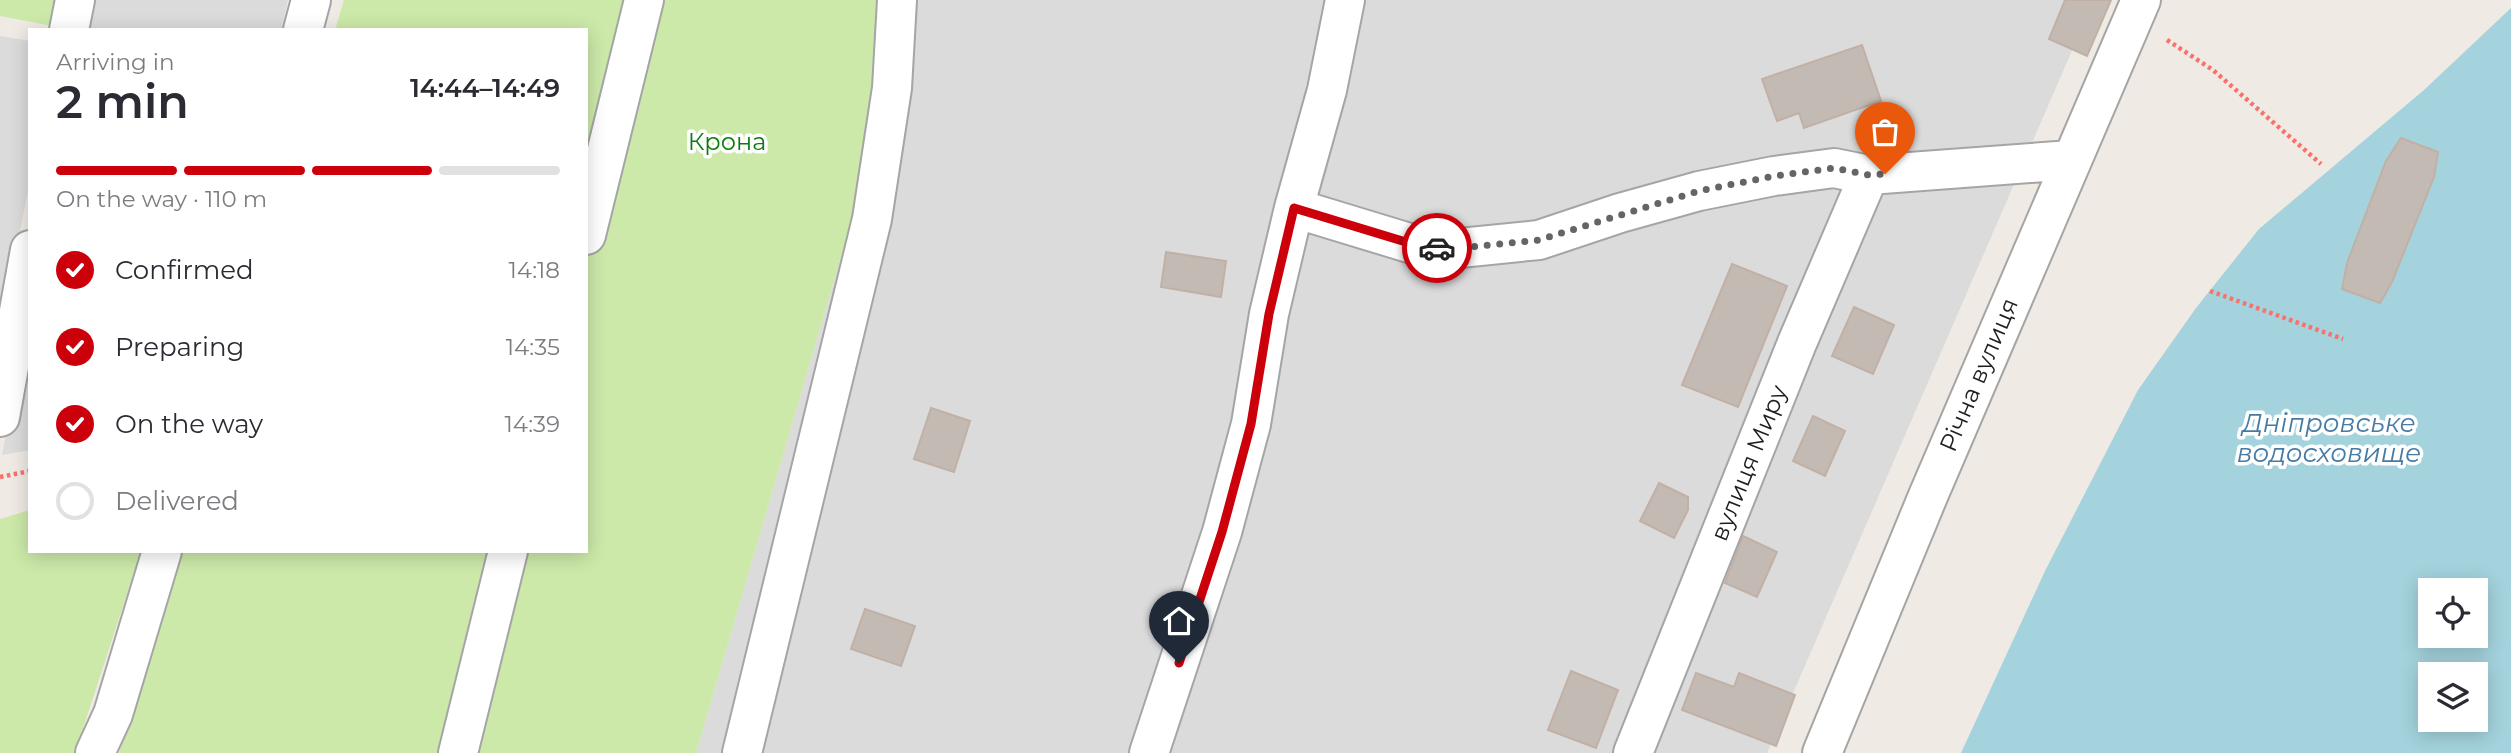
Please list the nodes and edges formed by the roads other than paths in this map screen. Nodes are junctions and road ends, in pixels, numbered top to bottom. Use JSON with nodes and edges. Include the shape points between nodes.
{"nodes":[{"id":1,"x":75,"y":0,"type":"edge"},
{"id":2,"x":311,"y":0,"type":"edge"},
{"id":3,"x":644,"y":0,"type":"edge"},
{"id":4,"x":897,"y":0,"type":"edge"},
{"id":5,"x":1345,"y":0,"type":"edge"},
{"id":6,"x":2137,"y":9,"type":"edge"},
{"id":7,"x":69,"y":28,"type":"edge"},
{"id":8,"x":304,"y":28,"type":"edge"},
{"id":9,"x":2071,"y":160,"type":"junction"},
{"id":10,"x":1869,"y":175,"type":"junction"},
{"id":11,"x":1294,"y":208,"type":"junction"},
{"id":12,"x":588,"y":226,"type":"edge"},
{"id":13,"x":28,"y":261,"type":"edge"},
{"id":14,"x":0,"y":418,"type":"edge"},
{"id":15,"x":161,"y":553,"type":"edge"},
{"id":16,"x":508,"y":553,"type":"edge"},
{"id":17,"x":95,"y":753,"type":"edge"},
{"id":18,"x":458,"y":753,"type":"edge"},
{"id":19,"x":742,"y":753,"type":"edge"},
{"id":20,"x":1149,"y":753,"type":"edge"},
{"id":21,"x":1633,"y":753,"type":"edge"},
{"id":22,"x":1822,"y":753,"type":"edge"}],
"edges":[{"from":1,"to":7,"type":"street"},
{"from":2,"to":8,"type":"street"},
{"from":3,"to":12,"type":"street"},
{"from":4,"to":19,"type":"street","via":[[892,88],[872,219]]},
{"from":5,"to":11,"type":"street","via":[[1327,90]]},
{"from":6,"to":9,"type":"street","name":"Річна вулиця"},
{"from":9,"to":10,"type":"street"},
{"from":9,"to":22,"type":"street","name":"Річна вулиця"},
{"from":10,"to":11,"type":"street","via":[[1834,168],[1774,176],[1699,191],[1539,240],[1450,249],[1419,246]]},
{"from":10,"to":21,"type":"street","name":"вулиця Миру"},
{"from":11,"to":20,"type":"street","via":[[1232,496]]},
{"from":13,"to":14,"type":"street"},
{"from":15,"to":17,"type":"street","via":[[113,714]]},
{"from":16,"to":18,"type":"street"}]}
